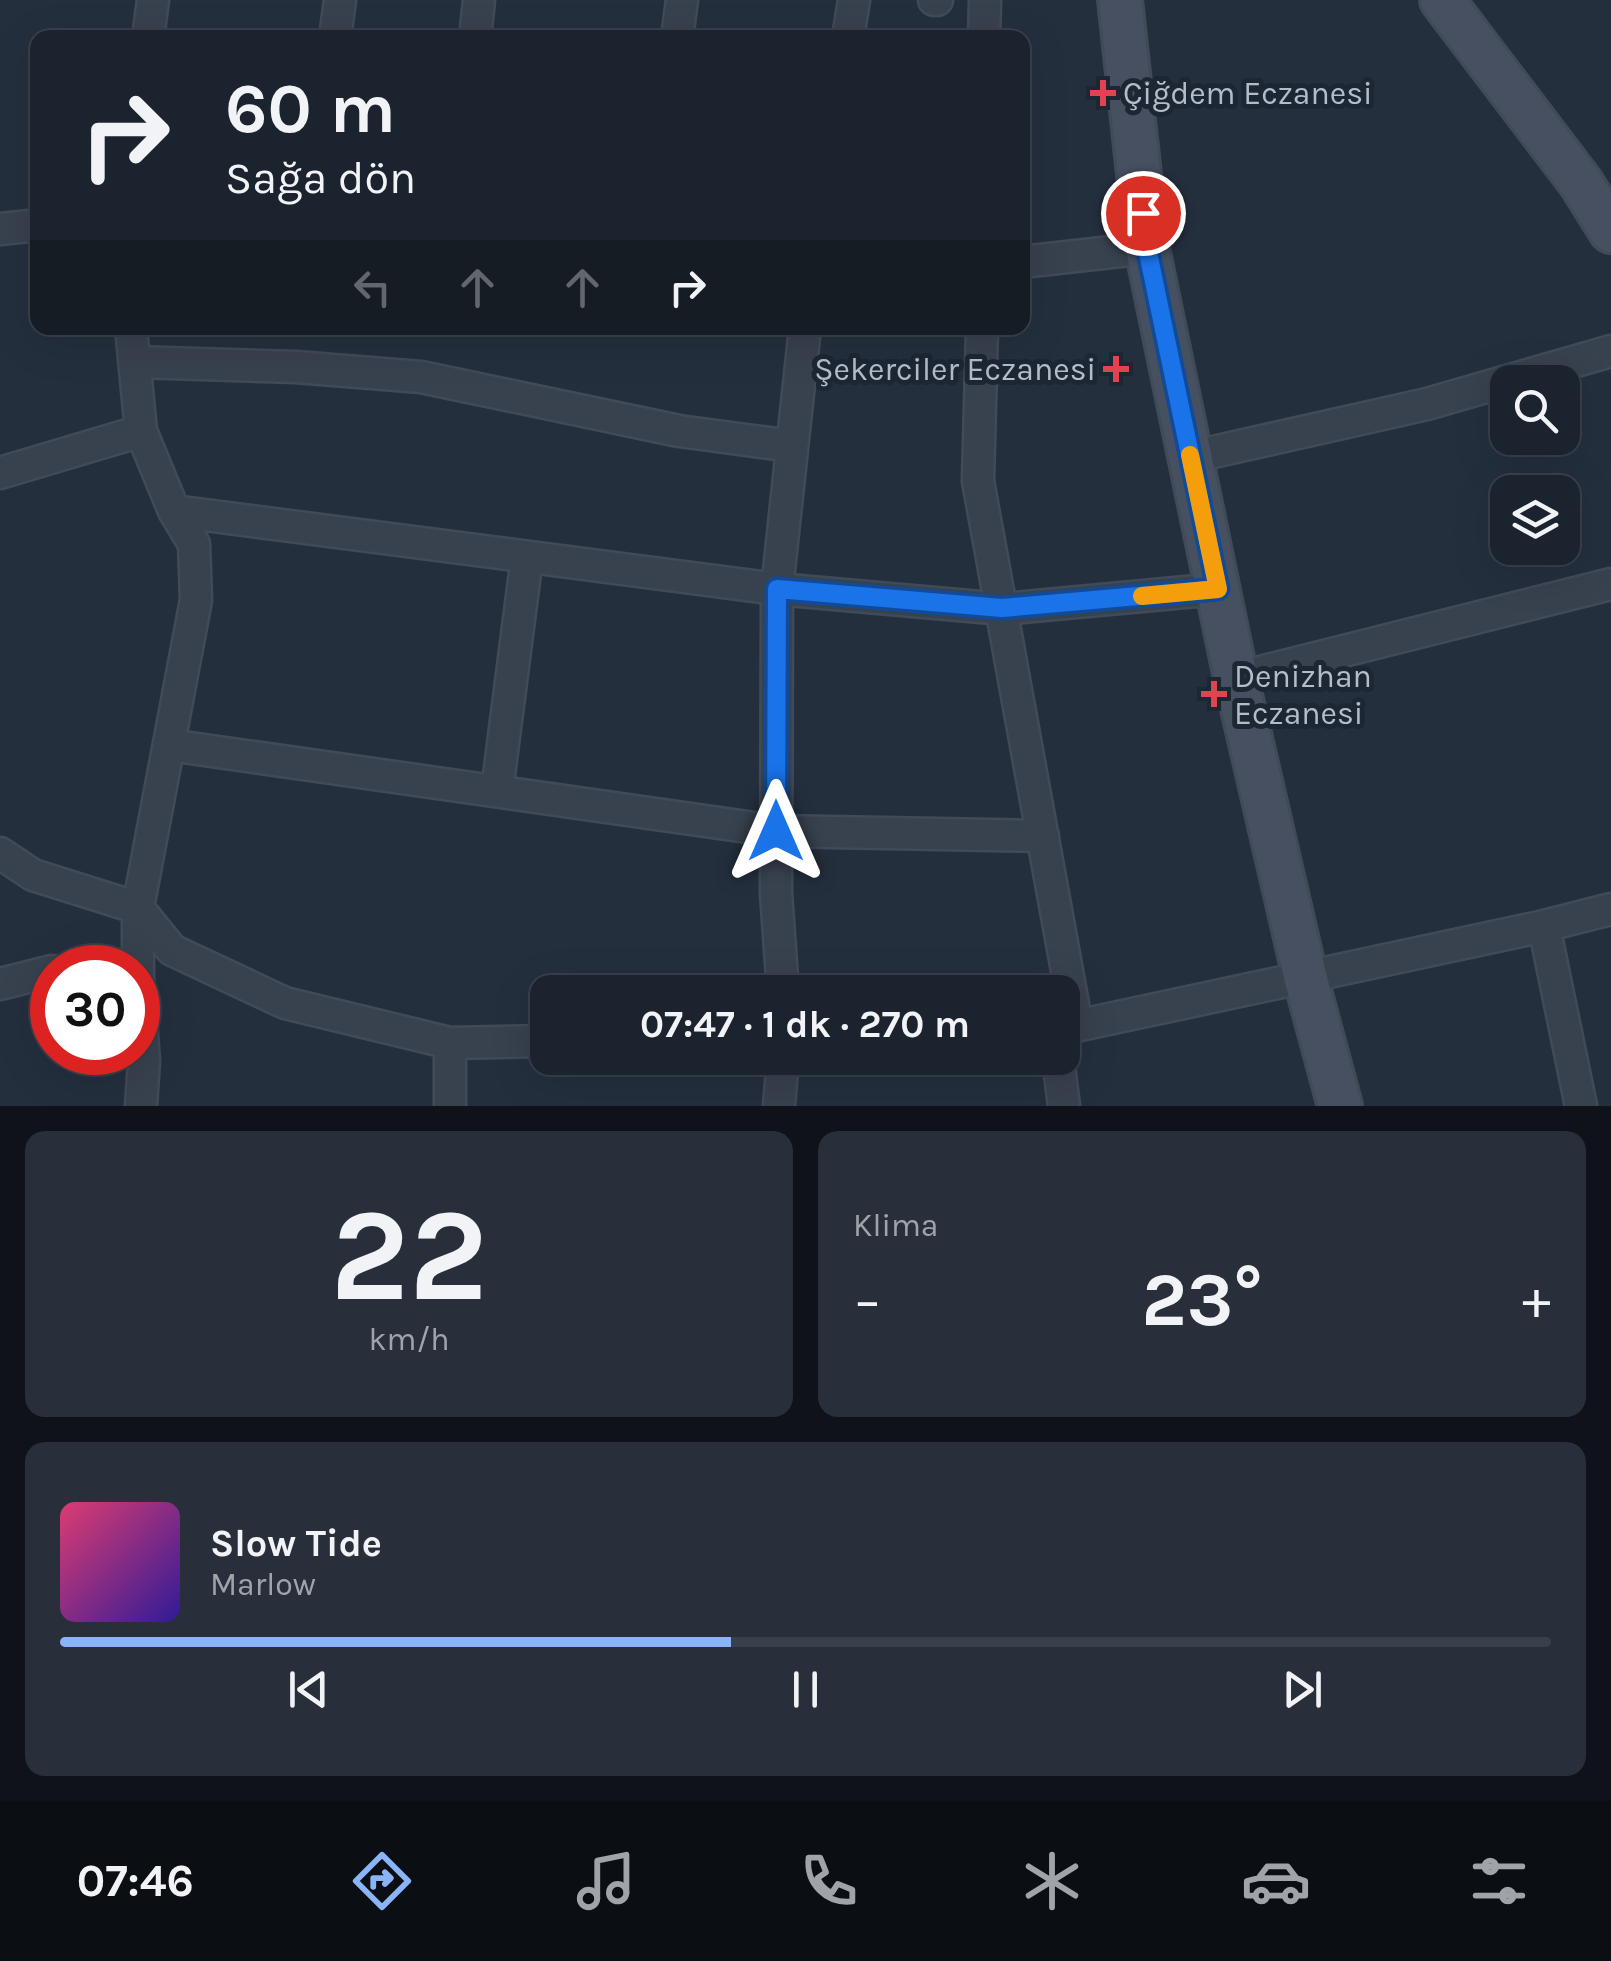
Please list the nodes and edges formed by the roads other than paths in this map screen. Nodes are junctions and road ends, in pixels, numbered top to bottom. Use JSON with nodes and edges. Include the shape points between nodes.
{"nodes":[{"id":1,"x":153,"y":0,"type":"edge"},
{"id":2,"x":340,"y":0,"type":"edge"},
{"id":3,"x":479,"y":0,"type":"edge"},
{"id":4,"x":682,"y":0,"type":"edge"},
{"id":5,"x":854,"y":0,"type":"edge"},
{"id":6,"x":984,"y":0,"type":"edge"},
{"id":7,"x":1120,"y":0,"type":"edge"},
{"id":8,"x":1442,"y":0,"type":"edge"},
{"id":9,"x":149,"y":30,"type":"edge"},
{"id":10,"x":336,"y":30,"type":"edge"},
{"id":11,"x":475,"y":30,"type":"edge"},
{"id":12,"x":678,"y":30,"type":"edge"},
{"id":13,"x":849,"y":30,"type":"edge"},
{"id":14,"x":984,"y":30,"type":"edge"},
{"id":15,"x":30,"y":226,"type":"edge"},
{"id":16,"x":0,"y":229,"type":"edge"},
{"id":17,"x":1611,"y":231,"type":"edge"},
{"id":18,"x":1147,"y":248,"type":"junction"},
{"id":19,"x":1030,"y":261,"type":"edge"},
{"id":20,"x":132,"y":335,"type":"edge"},
{"id":21,"x":804,"y":335,"type":"edge"},
{"id":22,"x":982,"y":335,"type":"edge"},
{"id":23,"x":1611,"y":351,"type":"edge"},
{"id":24,"x":134,"y":362,"type":"junction"},
{"id":25,"x":141,"y":431,"type":"junction"},
{"id":26,"x":792,"y":446,"type":"junction"},
{"id":27,"x":1190,"y":456,"type":"junction"},
{"id":28,"x":0,"y":473,"type":"edge"},
{"id":29,"x":174,"y":512,"type":"junction"},
{"id":30,"x":527,"y":557,"type":"junction"},
{"id":31,"x":1611,"y":584,"type":"edge"},
{"id":32,"x":777,"y":589,"type":"junction"},
{"id":33,"x":1218,"y":589,"type":"junction"},
{"id":34,"x":1002,"y":608,"type":"junction"},
{"id":35,"x":1236,"y":678,"type":"junction"},
{"id":36,"x":170,"y":745,"type":"junction"},
{"id":37,"x":498,"y":791,"type":"junction"},
{"id":38,"x":776,"y":831,"type":"junction"},
{"id":39,"x":1042,"y":836,"type":"junction"},
{"id":40,"x":0,"y":853,"type":"edge"},
{"id":41,"x":1611,"y":884,"type":"edge"},
{"id":42,"x":138,"y":908,"type":"junction"},
{"id":43,"x":1611,"y":909,"type":"edge"},
{"id":44,"x":1544,"y":926,"type":"junction"},
{"id":45,"x":782,"y":975,"type":"edge"},
{"id":46,"x":1062,"y":975,"type":"edge"},
{"id":47,"x":1305,"y":976,"type":"junction"},
{"id":48,"x":30,"y":977,"type":"edge"},
{"id":49,"x":0,"y":984,"type":"edge"},
{"id":50,"x":1080,"y":1026,"type":"edge"},
{"id":51,"x":530,"y":1042,"type":"edge"},
{"id":52,"x":450,"y":1044,"type":"junction"},
{"id":53,"x":782,"y":1075,"type":"edge"},
{"id":54,"x":1060,"y":1075,"type":"edge"},
{"id":55,"x":141,"y":1106,"type":"edge"},
{"id":56,"x":450,"y":1106,"type":"edge"},
{"id":57,"x":778,"y":1106,"type":"edge"},
{"id":58,"x":1064,"y":1106,"type":"edge"},
{"id":59,"x":1340,"y":1106,"type":"edge"},
{"id":60,"x":1581,"y":1106,"type":"edge"}],
"edges":[{"from":1,"to":9,"type":"street"},
{"from":2,"to":10,"type":"street"},
{"from":3,"to":11,"type":"street"},
{"from":4,"to":12,"type":"street"},
{"from":5,"to":13,"type":"street"},
{"from":6,"to":14,"type":"street"},
{"from":7,"to":18,"type":"street"},
{"from":8,"to":17,"type":"street"},
{"from":15,"to":16,"type":"street"},
{"from":18,"to":19,"type":"street"},
{"from":18,"to":27,"type":"street"},
{"from":20,"to":24,"type":"street"},
{"from":21,"to":26,"type":"street"},
{"from":22,"to":34,"type":"street","via":[[978,481]]},
{"from":23,"to":27,"type":"street","via":[[1427,404]]},
{"from":24,"to":25,"type":"street"},
{"from":24,"to":26,"type":"street","via":[[421,376],[679,431]]},
{"from":25,"to":28,"type":"street"},
{"from":25,"to":29,"type":"street"},
{"from":26,"to":32,"type":"street"},
{"from":27,"to":33,"type":"street"},
{"from":29,"to":30,"type":"street"},
{"from":29,"to":36,"type":"street","via":[[194,544],[196,600]]},
{"from":30,"to":32,"type":"street"},
{"from":30,"to":37,"type":"street"},
{"from":31,"to":35,"type":"street"},
{"from":32,"to":34,"type":"street"},
{"from":32,"to":38,"type":"street"},
{"from":33,"to":34,"type":"street"},
{"from":33,"to":35,"type":"street"},
{"from":34,"to":39,"type":"street"},
{"from":35,"to":47,"type":"street"},
{"from":36,"to":37,"type":"street"},
{"from":36,"to":42,"type":"street"},
{"from":37,"to":38,"type":"street"},
{"from":38,"to":39,"type":"street"},
{"from":38,"to":45,"type":"street"},
{"from":39,"to":46,"type":"street"},
{"from":40,"to":42,"type":"street","via":[[33,876]]},
{"from":41,"to":44,"type":"street"},
{"from":42,"to":52,"type":"street","via":[[172,950],[286,1003]]},
{"from":42,"to":55,"type":"street"},
{"from":43,"to":44,"type":"street"},
{"from":44,"to":47,"type":"street"},
{"from":44,"to":60,"type":"street"},
{"from":47,"to":50,"type":"street"},
{"from":47,"to":59,"type":"street"},
{"from":48,"to":49,"type":"street"},
{"from":51,"to":52,"type":"street"},
{"from":52,"to":56,"type":"street"},
{"from":53,"to":57,"type":"street"},
{"from":54,"to":58,"type":"street"}]}
